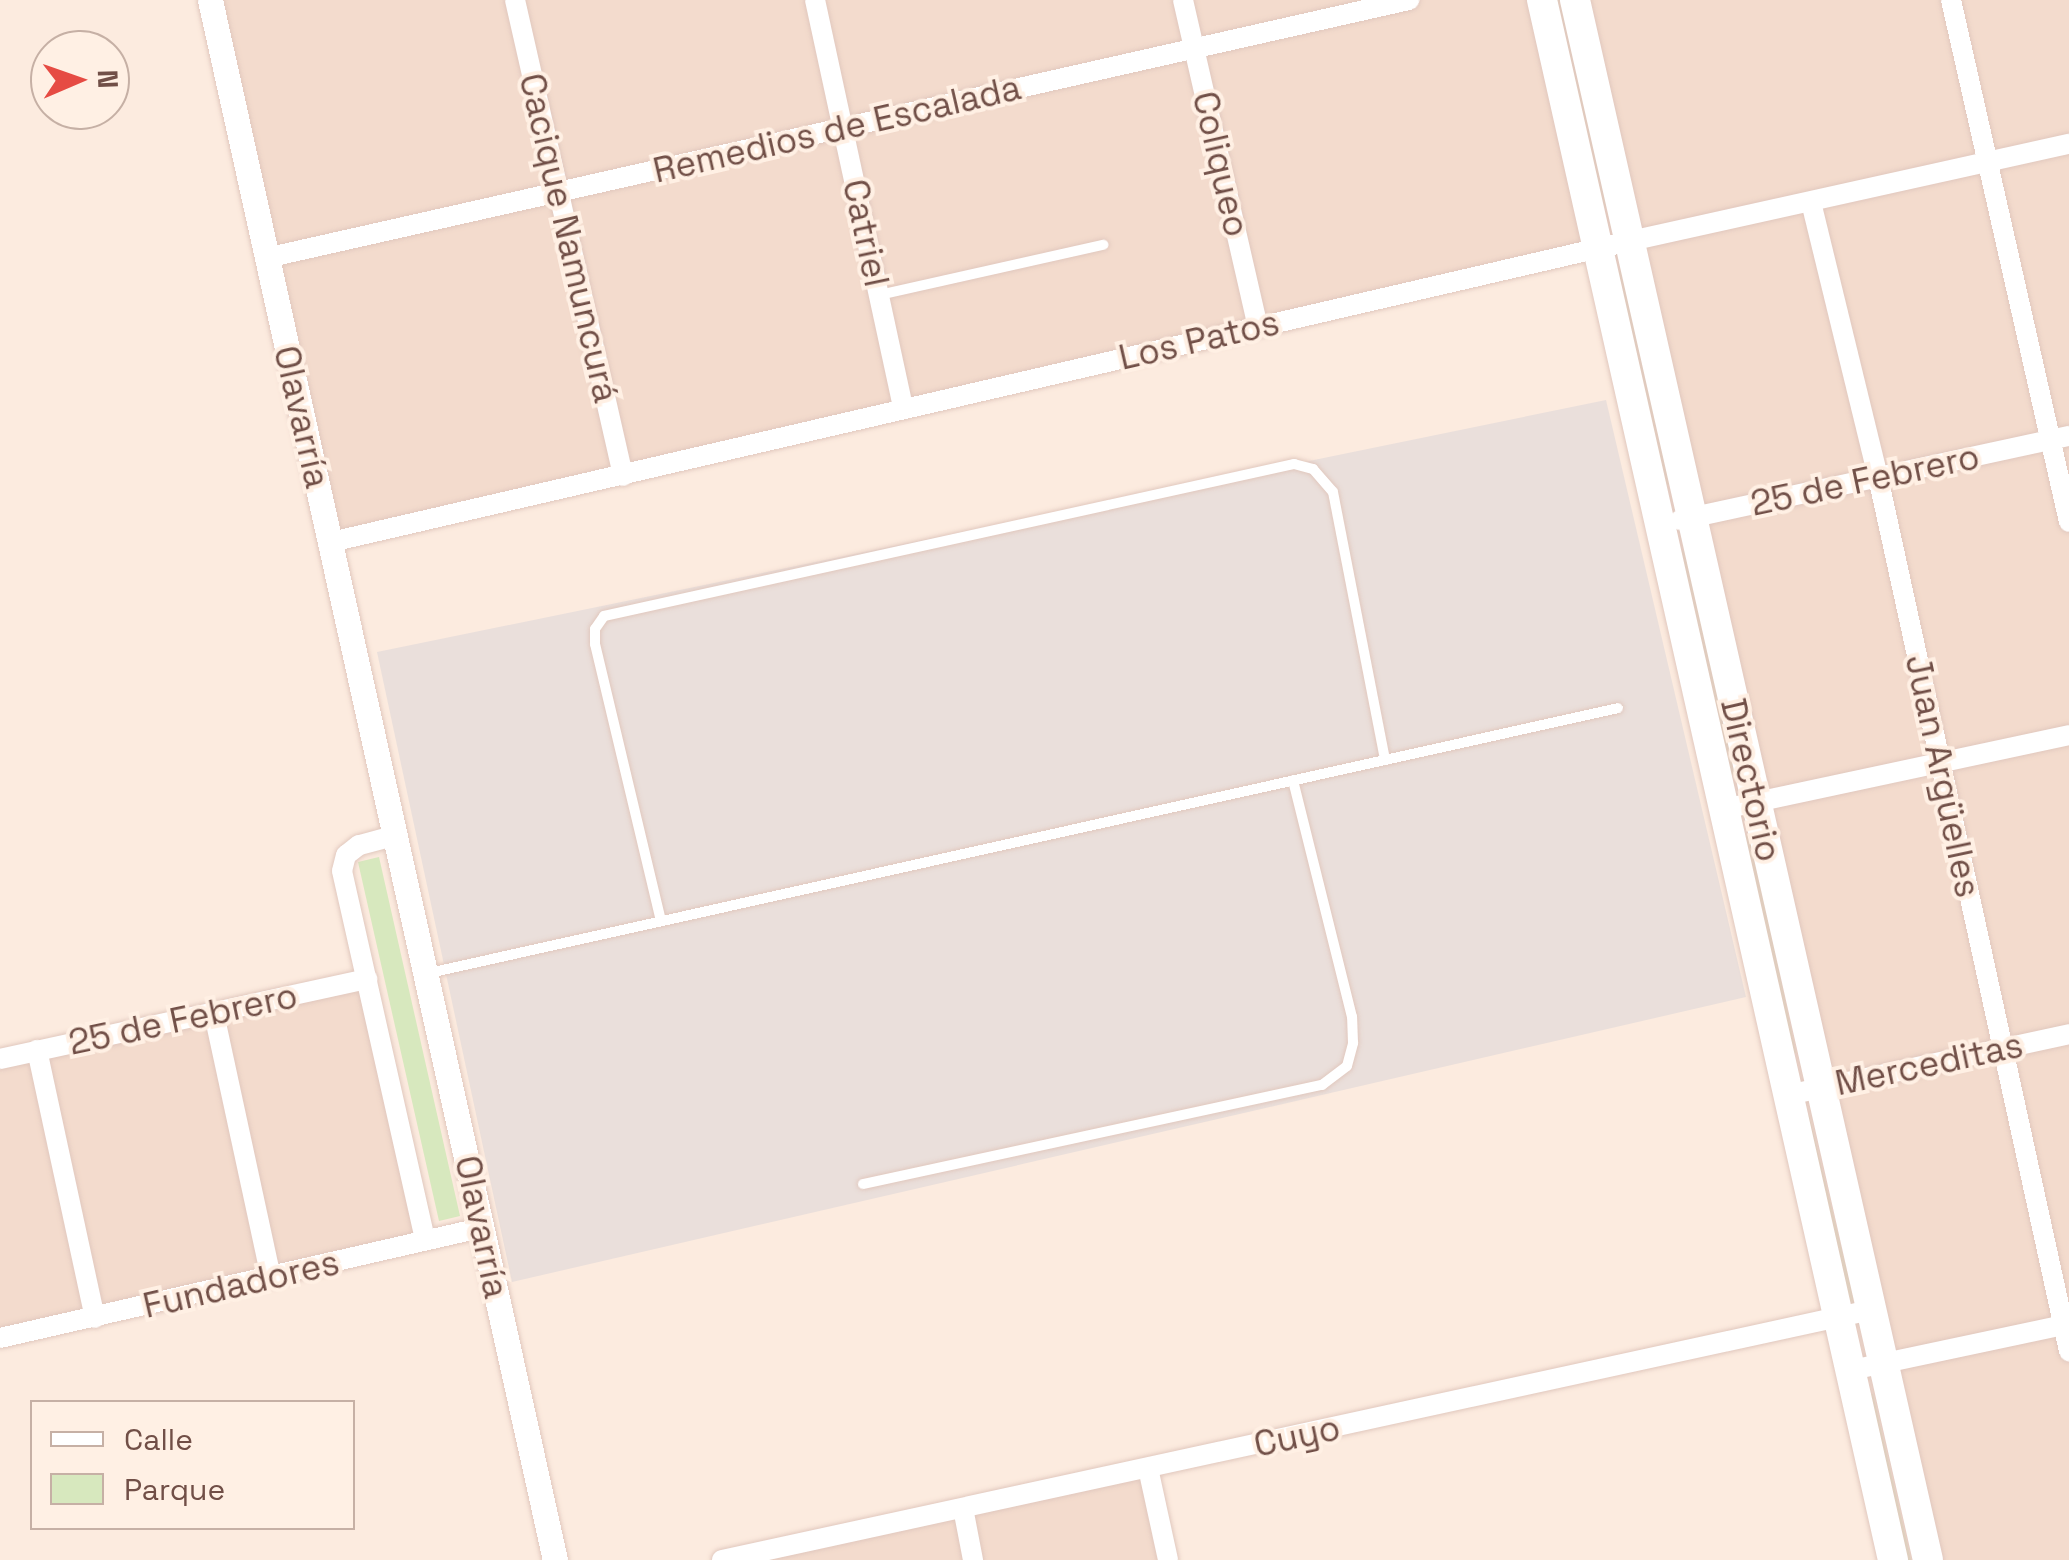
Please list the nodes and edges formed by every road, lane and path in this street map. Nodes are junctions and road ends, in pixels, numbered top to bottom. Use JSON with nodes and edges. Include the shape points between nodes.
{"nodes":[{"id":1,"x":210,"y":0,"type":"edge"},
{"id":2,"x":515,"y":0,"type":"edge"},
{"id":3,"x":815,"y":0,"type":"edge"},
{"id":4,"x":1183,"y":0,"type":"edge"},
{"id":5,"x":1409,"y":0,"type":"edge"},
{"id":6,"x":1542,"y":0,"type":"edge"},
{"id":7,"x":1575,"y":0,"type":"edge"},
{"id":8,"x":1951,"y":0,"type":"edge"},
{"id":9,"x":1194,"y":48,"type":"junction"},
{"id":10,"x":843,"y":128,"type":"junction"},
{"id":11,"x":2069,"y":144,"type":"edge"},
{"id":12,"x":1986,"y":161,"type":"junction"},
{"id":13,"x":559,"y":192,"type":"junction"},
{"id":14,"x":1811,"y":202,"type":"junction"},
{"id":15,"x":1630,"y":241,"type":"junction"},
{"id":16,"x":1103,"y":245,"type":"dead end"},
{"id":17,"x":1597,"y":249,"type":"junction"},
{"id":18,"x":266,"y":258,"type":"junction"},
{"id":19,"x":880,"y":295,"type":"junction"},
{"id":20,"x":1258,"y":327,"type":"junction"},
{"id":21,"x":904,"y":407,"type":"junction"},
{"id":22,"x":2060,"y":438,"type":"edge"},
{"id":23,"x":623,"y":476,"type":"junction"},
{"id":24,"x":1878,"y":477,"type":"junction"},
{"id":25,"x":1692,"y":518,"type":"junction"},
{"id":26,"x":2069,"y":522,"type":"edge"},
{"id":27,"x":1660,"y":524,"type":"junction"},
{"id":28,"x":331,"y":542,"type":"junction"},
{"id":29,"x":1618,"y":708,"type":"dead end"},
{"id":30,"x":2069,"y":735,"type":"edge"},
{"id":31,"x":1384,"y":760,"type":"junction"},
{"id":32,"x":1940,"y":762,"type":"junction"},
{"id":33,"x":1293,"y":780,"type":"junction"},
{"id":34,"x":1756,"y":803,"type":"junction"},
{"id":35,"x":1724,"y":810,"type":"junction"},
{"id":36,"x":396,"y":834,"type":"junction"},
{"id":37,"x":661,"y":921,"type":"junction"},
{"id":38,"x":428,"y":973,"type":"junction"},
{"id":39,"x":367,"y":979,"type":"junction"},
{"id":40,"x":214,"y":1014,"type":"junction"},
{"id":41,"x":2069,"y":1034,"type":"edge"},
{"id":42,"x":2002,"y":1048,"type":"junction"},
{"id":43,"x":37,"y":1050,"type":"junction"},
{"id":44,"x":0,"y":1059,"type":"edge"},
{"id":45,"x":1820,"y":1088,"type":"junction"},
{"id":46,"x":1788,"y":1094,"type":"junction"},
{"id":47,"x":863,"y":1184,"type":"dead end"},
{"id":48,"x":482,"y":1228,"type":"junction"},
{"id":49,"x":425,"y":1240,"type":"junction"},
{"id":50,"x":271,"y":1278,"type":"junction"},
{"id":51,"x":1871,"y":1310,"type":"junction"},
{"id":52,"x":95,"y":1318,"type":"junction"},
{"id":53,"x":1839,"y":1319,"type":"junction"},
{"id":54,"x":2066,"y":1325,"type":"edge"},
{"id":55,"x":0,"y":1338,"type":"edge"},
{"id":56,"x":2069,"y":1351,"type":"edge"},
{"id":57,"x":1867,"y":1367,"type":"junction"},
{"id":58,"x":1148,"y":1468,"type":"junction"},
{"id":59,"x":963,"y":1508,"type":"junction"},
{"id":60,"x":786,"y":1553,"type":"edge"},
{"id":61,"x":555,"y":1560,"type":"edge"},
{"id":62,"x":722,"y":1560,"type":"edge"},
{"id":63,"x":974,"y":1560,"type":"edge"},
{"id":64,"x":1168,"y":1560,"type":"edge"},
{"id":65,"x":1894,"y":1560,"type":"edge"},
{"id":66,"x":1928,"y":1560,"type":"edge"}],
"edges":[{"from":1,"to":18,"type":"street","name":"Olavarría"},
{"from":2,"to":13,"type":"street","name":"Cacique Namuncurá"},
{"from":3,"to":10,"type":"street","name":"Catriel"},
{"from":4,"to":9,"type":"street","name":"Coliqueo"},
{"from":5,"to":9,"type":"street","name":"Remedios de Escalada"},
{"from":6,"to":17,"type":"main road","name":"Directorio"},
{"from":7,"to":15,"type":"main road","name":"Directorio"},
{"from":8,"to":12,"type":"street"},
{"from":9,"to":10,"type":"street","name":"Remedios de Escalada"},
{"from":9,"to":20,"type":"street","name":"Coliqueo"},
{"from":10,"to":13,"type":"street","name":"Remedios de Escalada"},
{"from":10,"to":19,"type":"street","name":"Catriel"},
{"from":11,"to":12,"type":"street","name":"Los Patos"},
{"from":12,"to":14,"type":"street","name":"Los Patos"},
{"from":12,"to":22,"type":"street"},
{"from":13,"to":18,"type":"street","name":"Remedios de Escalada"},
{"from":13,"to":23,"type":"street","name":"Cacique Namuncurá"},
{"from":14,"to":15,"type":"street","name":"Los Patos"},
{"from":14,"to":24,"type":"street","name":"Juan Argüelles"},
{"from":15,"to":17,"type":"street","name":"Los Patos"},
{"from":15,"to":25,"type":"main road","name":"Directorio"},
{"from":16,"to":19,"type":"lane"},
{"from":17,"to":20,"type":"street","name":"Los Patos"},
{"from":17,"to":27,"type":"main road","name":"Directorio"},
{"from":18,"to":28,"type":"street","name":"Olavarría"},
{"from":19,"to":21,"type":"street","name":"Catriel"},
{"from":20,"to":21,"type":"street","name":"Los Patos"},
{"from":21,"to":23,"type":"street","name":"Los Patos"},
{"from":22,"to":24,"type":"street","name":"25 de Febrero"},
{"from":22,"to":26,"type":"street"},
{"from":23,"to":28,"type":"street","name":"Los Patos"},
{"from":24,"to":25,"type":"street","name":"25 de Febrero"},
{"from":24,"to":32,"type":"street","name":"Juan Argüelles"},
{"from":25,"to":27,"type":"street","name":"25 de Febrero"},
{"from":25,"to":34,"type":"main road","name":"Directorio"},
{"from":27,"to":35,"type":"main road","name":"Directorio"},
{"from":28,"to":36,"type":"street","name":"Olavarría"},
{"from":29,"to":31,"type":"lane"},
{"from":30,"to":32,"type":"street"},
{"from":31,"to":33,"type":"lane"},
{"from":31,"to":37,"type":"lane","via":[[1333,492],[1313,469],[1294,464],[604,616],[595,644]]},
{"from":32,"to":34,"type":"street"},
{"from":32,"to":42,"type":"street","name":"Juan Argüelles"},
{"from":33,"to":37,"type":"lane"},
{"from":33,"to":47,"type":"lane","via":[[1352,1017],[1347,1066],[1322,1086]]},
{"from":34,"to":35,"type":"street"},
{"from":34,"to":45,"type":"main road","name":"Directorio"},
{"from":35,"to":46,"type":"main road","name":"Directorio"},
{"from":36,"to":38,"type":"street","name":"Olavarría"},
{"from":36,"to":39,"type":"street","name":"Olavarría","via":[[359,844],[346,855],[342,871]]},
{"from":37,"to":38,"type":"lane"},
{"from":38,"to":48,"type":"street","name":"Olavarría"},
{"from":39,"to":40,"type":"street","name":"25 de Febrero"},
{"from":39,"to":49,"type":"street","name":"Olavarría"},
{"from":40,"to":43,"type":"street","name":"25 de Febrero"},
{"from":40,"to":50,"type":"street"},
{"from":41,"to":42,"type":"street","name":"Merceditas"},
{"from":42,"to":45,"type":"street","name":"Merceditas"},
{"from":42,"to":54,"type":"street","name":"Juan Argüelles"},
{"from":43,"to":44,"type":"street","name":"25 de Febrero"},
{"from":43,"to":52,"type":"street"},
{"from":45,"to":46,"type":"street","name":"Merceditas"},
{"from":45,"to":51,"type":"main road","name":"Directorio"},
{"from":46,"to":53,"type":"main road","name":"Directorio"},
{"from":48,"to":49,"type":"street","name":"Fundadores"},
{"from":48,"to":61,"type":"street","name":"Olavarría"},
{"from":49,"to":50,"type":"street","name":"Fundadores"},
{"from":50,"to":52,"type":"street","name":"Fundadores"},
{"from":51,"to":53,"type":"street","name":"Cuyo"},
{"from":51,"to":57,"type":"main road","name":"Directorio"},
{"from":52,"to":55,"type":"street","name":"Fundadores"},
{"from":53,"to":57,"type":"main road","name":"Directorio"},
{"from":53,"to":58,"type":"street","name":"Cuyo"},
{"from":54,"to":56,"type":"street","name":"Juan Argüelles"},
{"from":54,"to":57,"type":"street"},
{"from":57,"to":65,"type":"main road","name":"Directorio"},
{"from":57,"to":66,"type":"main road","name":"Directorio"},
{"from":58,"to":59,"type":"street","name":"Cuyo"},
{"from":58,"to":64,"type":"street"},
{"from":59,"to":60,"type":"street","name":"Cuyo"},
{"from":59,"to":63,"type":"street"},
{"from":60,"to":62,"type":"street","name":"Cuyo"}]}
